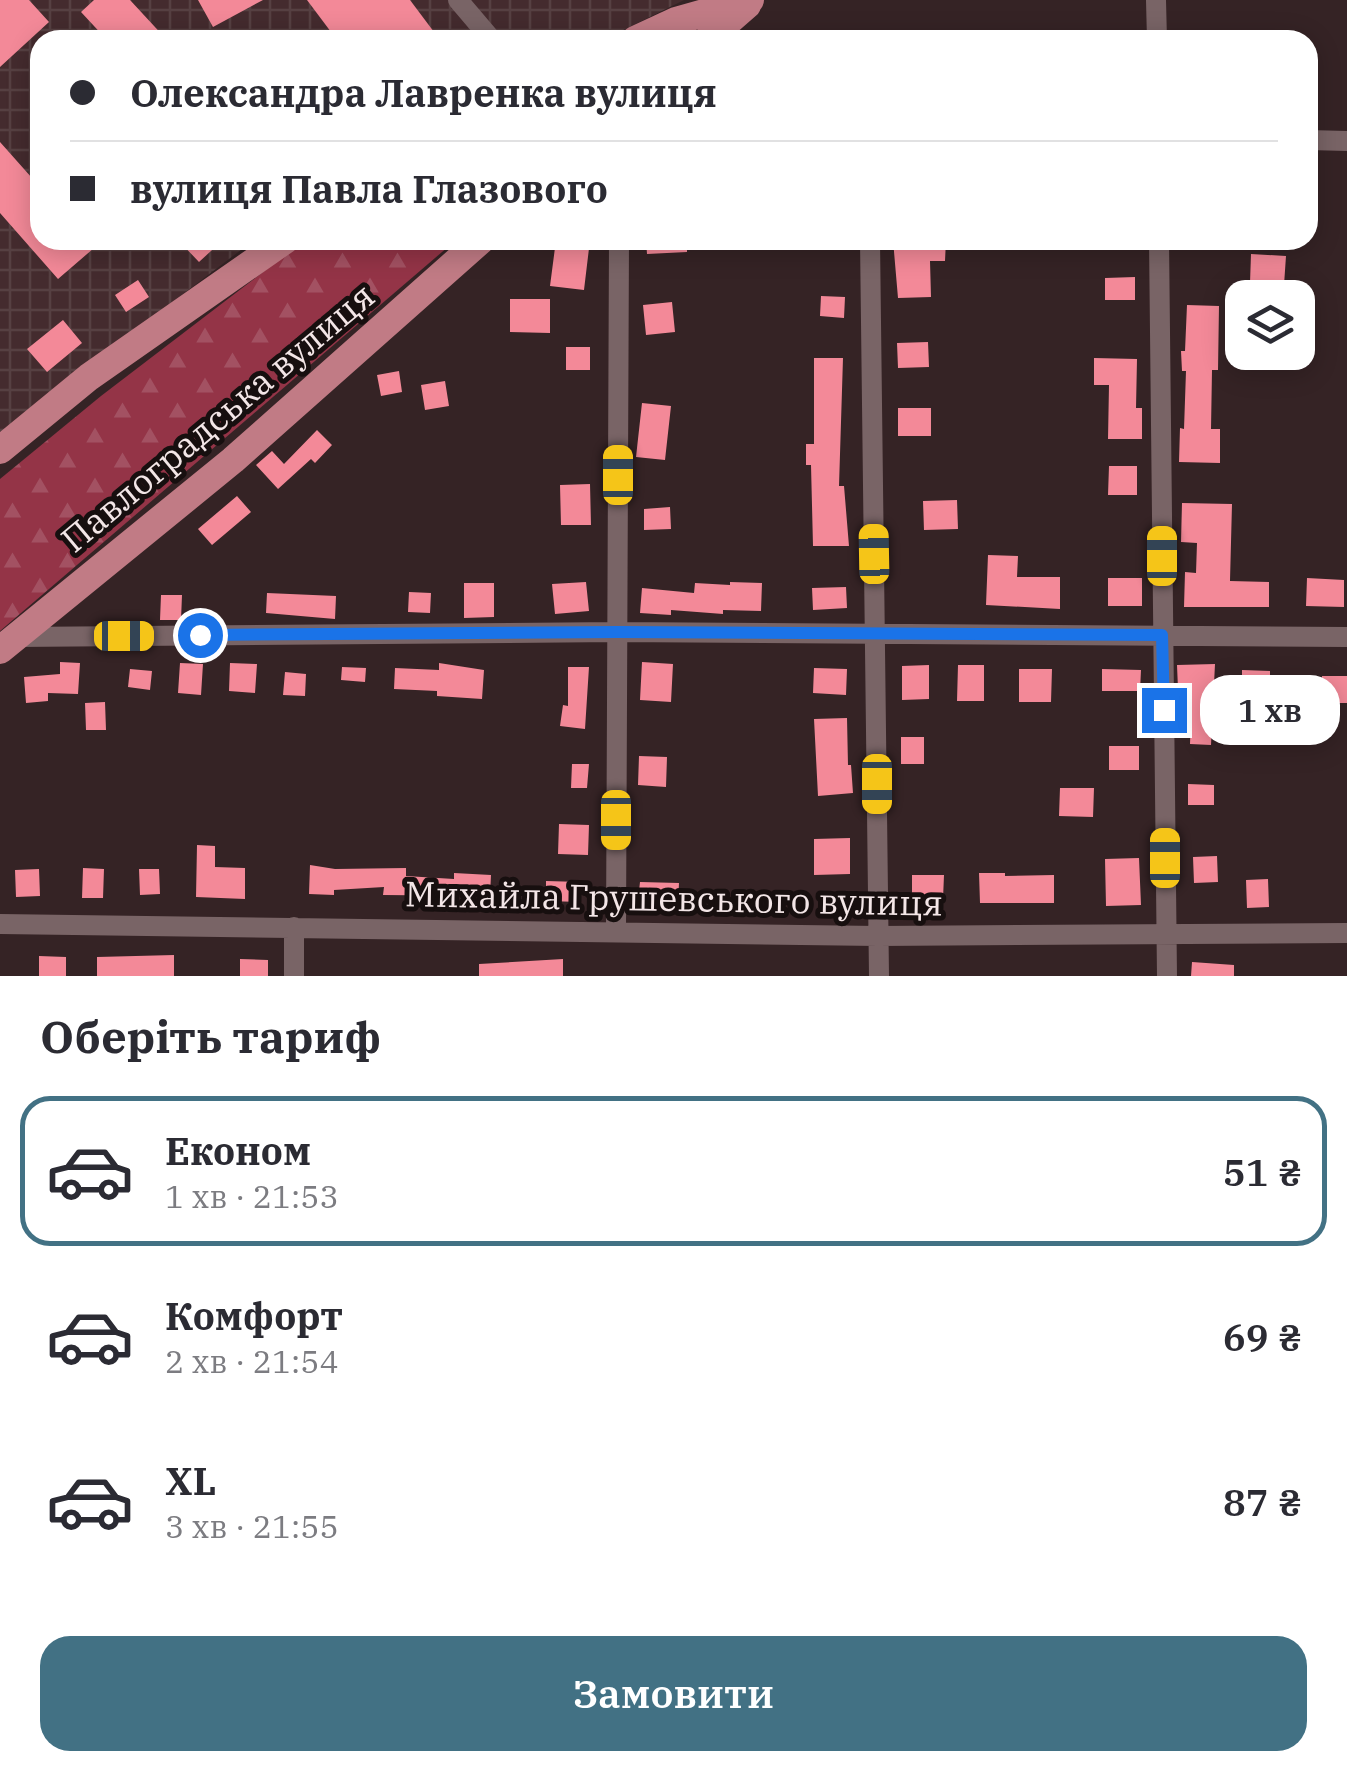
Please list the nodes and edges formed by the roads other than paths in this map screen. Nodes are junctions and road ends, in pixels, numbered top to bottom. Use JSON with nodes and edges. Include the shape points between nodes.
{"nodes":[{"id":1,"x":458,"y":0,"type":"edge"},
{"id":2,"x":751,"y":0,"type":"edge"},
{"id":3,"x":1156,"y":0,"type":"edge"},
{"id":4,"x":681,"y":11,"type":"edge"},
{"id":5,"x":484,"y":30,"type":"edge"},
{"id":6,"x":650,"y":30,"type":"edge"},
{"id":7,"x":718,"y":30,"type":"edge"},
{"id":8,"x":1156,"y":30,"type":"edge"},
{"id":9,"x":1318,"y":141,"type":"edge"},
{"id":10,"x":1347,"y":142,"type":"edge"},
{"id":11,"x":272,"y":250,"type":"edge"},
{"id":12,"x":470,"y":250,"type":"edge"},
{"id":13,"x":619,"y":250,"type":"edge"},
{"id":14,"x":870,"y":250,"type":"edge"},
{"id":15,"x":1159,"y":250,"type":"edge"},
{"id":16,"x":0,"y":450,"type":"edge"},
{"id":17,"x":617,"y":632,"type":"junction"},
{"id":18,"x":876,"y":633,"type":"junction"},
{"id":19,"x":1162,"y":635,"type":"junction"},
{"id":20,"x":1347,"y":636,"type":"edge"},
{"id":21,"x":8,"y":643,"type":"edge"},
{"id":22,"x":0,"y":924,"type":"edge"},
{"id":23,"x":294,"y":928,"type":"junction"},
{"id":24,"x":616,"y":932,"type":"junction"},
{"id":25,"x":1166,"y":933,"type":"junction"},
{"id":26,"x":1347,"y":933,"type":"edge"},
{"id":27,"x":878,"y":936,"type":"junction"},
{"id":28,"x":294,"y":976,"type":"edge"},
{"id":29,"x":879,"y":976,"type":"edge"},
{"id":30,"x":1167,"y":976,"type":"edge"}],
"edges":[{"from":1,"to":5,"type":"street"},
{"from":2,"to":4,"type":"main road"},
{"from":2,"to":7,"type":"main road"},
{"from":3,"to":8,"type":"street"},
{"from":4,"to":6,"type":"main road"},
{"from":9,"to":10,"type":"street"},
{"from":11,"to":16,"type":"main road","via":[[88,377]]},
{"from":12,"to":21,"type":"main road","name":"Павлоградська вулиця","via":[[234,460]]},
{"from":13,"to":17,"type":"street"},
{"from":14,"to":18,"type":"street"},
{"from":15,"to":19,"type":"street"},
{"from":17,"to":18,"type":"street"},
{"from":17,"to":21,"type":"street"},
{"from":17,"to":24,"type":"street"},
{"from":18,"to":19,"type":"street"},
{"from":18,"to":27,"type":"street"},
{"from":19,"to":20,"type":"street"},
{"from":19,"to":25,"type":"street"},
{"from":22,"to":23,"type":"street","name":"Михайла Грушевського вулиця"},
{"from":23,"to":24,"type":"street","name":"Михайла Грушевського вулиця"},
{"from":23,"to":28,"type":"street"},
{"from":24,"to":27,"type":"street","name":"Михайла Грушевського вулиця"},
{"from":25,"to":26,"type":"street","name":"Михайла Грушевського вулиця"},
{"from":25,"to":27,"type":"street","name":"Михайла Грушевського вулиця"},
{"from":25,"to":30,"type":"street"},
{"from":27,"to":29,"type":"street"}]}
